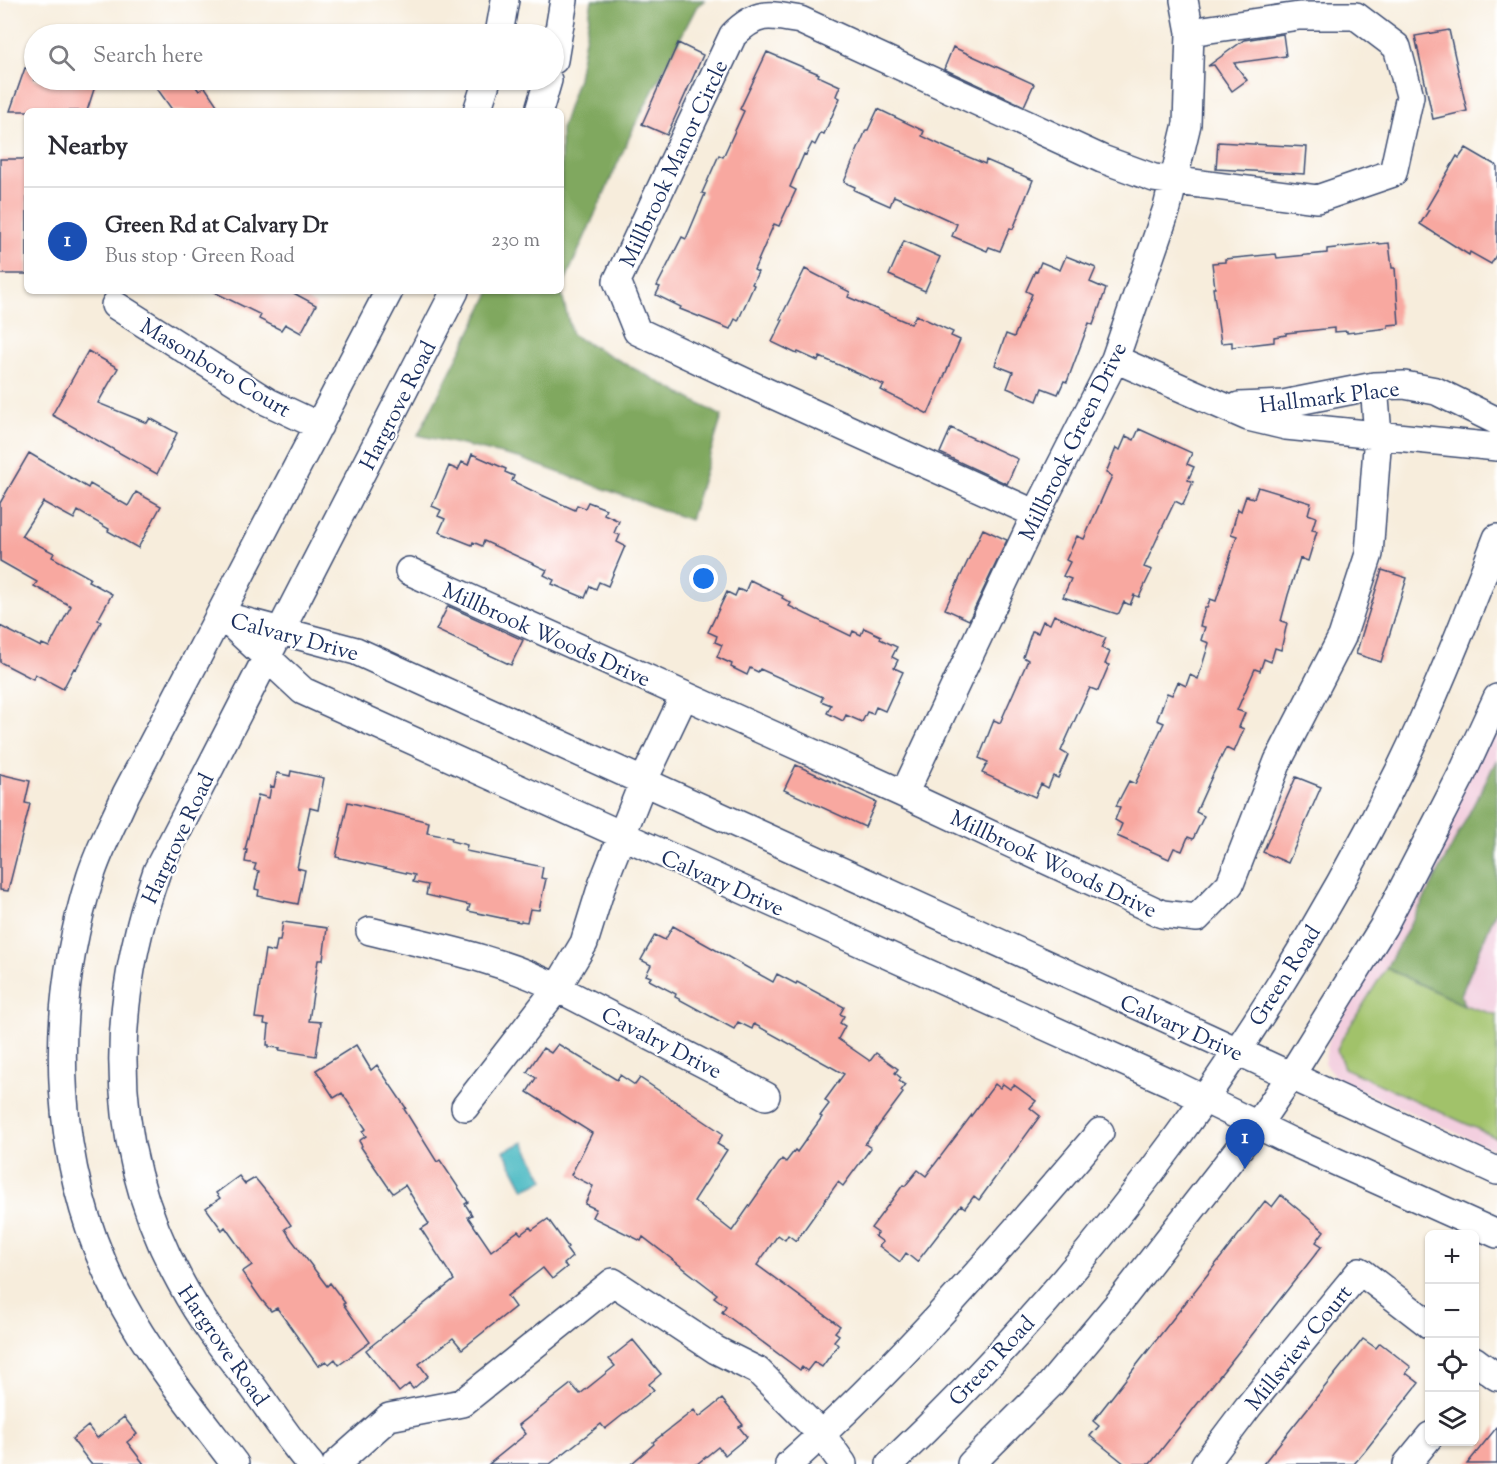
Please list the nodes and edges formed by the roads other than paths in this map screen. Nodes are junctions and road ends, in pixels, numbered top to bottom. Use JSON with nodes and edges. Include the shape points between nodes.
{"nodes":[{"id":1,"x":505,"y":0,"type":"edge"},
{"id":2,"x":564,"y":0,"type":"edge"},
{"id":3,"x":1184,"y":0,"type":"edge"},
{"id":4,"x":501,"y":24,"type":"edge"},
{"id":5,"x":560,"y":24,"type":"edge"},
{"id":6,"x":1190,"y":32,"type":"junction"},
{"id":7,"x":484,"y":90,"type":"edge"},
{"id":8,"x":546,"y":90,"type":"edge"},
{"id":9,"x":478,"y":108,"type":"edge"},
{"id":10,"x":540,"y":108,"type":"edge"},
{"id":11,"x":1174,"y":182,"type":"junction"},
{"id":12,"x":387,"y":294,"type":"edge"},
{"id":13,"x":453,"y":294,"type":"edge"},
{"id":14,"x":115,"y":305,"type":"dead end"},
{"id":15,"x":1115,"y":359,"type":"junction"},
{"id":16,"x":1374,"y":386,"type":"junction"},
{"id":17,"x":1226,"y":407,"type":"junction"},
{"id":18,"x":1497,"y":421,"type":"edge"},
{"id":19,"x":319,"y":426,"type":"junction"},
{"id":20,"x":1378,"y":435,"type":"junction"},
{"id":21,"x":1497,"y":447,"type":"edge"},
{"id":22,"x":1036,"y":514,"type":"junction"},
{"id":23,"x":1497,"y":538,"type":"edge"},
{"id":24,"x":409,"y":572,"type":"dead end"},
{"id":25,"x":221,"y":615,"type":"junction"},
{"id":26,"x":281,"y":631,"type":"junction"},
{"id":27,"x":267,"y":658,"type":"junction"},
{"id":28,"x":684,"y":696,"type":"junction"},
{"id":29,"x":1497,"y":698,"type":"edge"},
{"id":30,"x":643,"y":782,"type":"junction"},
{"id":31,"x":904,"y":794,"type":"junction"},
{"id":32,"x":617,"y":848,"type":"junction"},
{"id":33,"x":370,"y":932,"type":"dead end"},
{"id":34,"x":557,"y":988,"type":"junction"},
{"id":35,"x":1235,"y":1051,"type":"junction"},
{"id":36,"x":1290,"y":1077,"type":"junction"},
{"id":37,"x":766,"y":1096,"type":"dead end"},
{"id":38,"x":1205,"y":1100,"type":"junction"},
{"id":39,"x":465,"y":1107,"type":"dead end"},
{"id":40,"x":1258,"y":1124,"type":"junction"},
{"id":41,"x":1100,"y":1132,"type":"dead end"},
{"id":42,"x":1497,"y":1171,"type":"edge"},
{"id":43,"x":1497,"y":1234,"type":"edge"},
{"id":44,"x":1425,"y":1321,"type":"edge"},
{"id":45,"x":822,"y":1435,"type":"junction"},
{"id":46,"x":1425,"y":1442,"type":"edge"},
{"id":47,"x":235,"y":1464,"type":"edge"},
{"id":48,"x":310,"y":1464,"type":"edge"},
{"id":49,"x":336,"y":1464,"type":"edge"},
{"id":50,"x":789,"y":1464,"type":"edge"},
{"id":51,"x":843,"y":1464,"type":"edge"},
{"id":52,"x":890,"y":1464,"type":"edge"},
{"id":53,"x":972,"y":1464,"type":"edge"},
{"id":54,"x":1205,"y":1464,"type":"edge"},
{"id":55,"x":1407,"y":1464,"type":"edge"}],
"edges":[{"from":1,"to":4,"type":"street"},
{"from":2,"to":5,"type":"street"},
{"from":3,"to":6,"type":"street","name":"Millbrook Green Drive"},
{"from":6,"to":11,"type":"street","name":"Millbrook Green Drive","via":[[1187,124]]},
{"from":6,"to":11,"type":"street","name":"Millbrook Manor Circle","via":[[1299,16],[1356,16],[1397,47],[1410,96],[1392,173],[1317,199]]},
{"from":7,"to":9,"type":"street"},
{"from":8,"to":10,"type":"street"},
{"from":11,"to":15,"type":"street","name":"Millbrook Green Drive"},
{"from":11,"to":22,"type":"street","name":"Millbrook Manor Circle","via":[[1102,159],[800,20],[770,14],[746,22],[733,35],[617,281],[637,330]]},
{"from":12,"to":19,"type":"street"},
{"from":13,"to":26,"type":"street","name":"Hargrove Road"},
{"from":14,"to":19,"type":"street","name":"Masonboro Court","via":[[268,402]]},
{"from":15,"to":17,"type":"street","name":"Hallmark Place"},
{"from":15,"to":22,"type":"street","name":"Millbrook Green Drive"},
{"from":16,"to":17,"type":"street","name":"Hallmark Place","via":[[1283,404]]},
{"from":16,"to":18,"type":"street","name":"Hallmark Place","via":[[1404,385],[1436,391]]},
{"from":16,"to":20,"type":"street","name":"Millbrook Woods Drive"},
{"from":17,"to":20,"type":"street","name":"Hallmark Place","via":[[1286,426]]},
{"from":19,"to":25,"type":"street"},
{"from":20,"to":21,"type":"street","name":"Hallmark Place"},
{"from":20,"to":31,"type":"street","name":"Millbrook Woods Drive","via":[[1370,554],[1342,637],[1278,761],[1230,884],[1197,918],[1162,914]]},
{"from":22,"to":31,"type":"street","name":"Millbrook Green Drive"},
{"from":23,"to":35,"type":"street","name":"Green Road","via":[[1394,779],[1319,920]]},
{"from":24,"to":28,"type":"street","name":"Millbrook Woods Drive"},
{"from":25,"to":26,"type":"street","name":"Calvary Drive"},
{"from":25,"to":27,"type":"street","name":"Calvary Drive"},
{"from":25,"to":47,"type":"street","via":[[126,795],[91,874],[70,959],[62,1047],[67,1135],[84,1209],[102,1261],[143,1339]]},
{"from":26,"to":27,"type":"street","name":"Hargrove Road"},
{"from":26,"to":30,"type":"street","name":"Calvary Drive","via":[[356,651]]},
{"from":27,"to":32,"type":"street","name":"Calvary Drive","via":[[303,691]]},
{"from":27,"to":48,"type":"street","name":"Hargrove Road","via":[[175,832],[143,910],[126,994],[122,1039],[124,1091],[135,1165],[146,1206],[180,1283],[215,1338]]},
{"from":28,"to":30,"type":"street"},
{"from":28,"to":31,"type":"street","name":"Millbrook Woods Drive"},
{"from":29,"to":36,"type":"street","via":[[1458,784],[1383,927]]},
{"from":30,"to":32,"type":"street"},
{"from":30,"to":35,"type":"street","name":"Calvary Drive"},
{"from":32,"to":34,"type":"street","via":[[584,943]]},
{"from":32,"to":38,"type":"street","name":"Calvary Drive"},
{"from":33,"to":34,"type":"street","via":[[462,954]]},
{"from":34,"to":37,"type":"street","name":"Cavalry Drive"},
{"from":34,"to":39,"type":"street"},
{"from":35,"to":36,"type":"street","name":"Calvary Drive"},
{"from":35,"to":38,"type":"street","name":"Green Road"},
{"from":36,"to":40,"type":"street"},
{"from":36,"to":42,"type":"street","name":"Calvary Drive"},
{"from":38,"to":40,"type":"street","name":"Calvary Drive"},
{"from":38,"to":52,"type":"street","name":"Green Road","via":[[1070,1273],[954,1401]]},
{"from":40,"to":43,"type":"street","name":"Calvary Drive"},
{"from":40,"to":53,"type":"street","via":[[1057,1377]]},
{"from":41,"to":45,"type":"street","via":[[996,1253]]},
{"from":44,"to":54,"type":"street","name":"Millsview Court","via":[[1360,1271]]},
{"from":45,"to":49,"type":"street","via":[[758,1371],[716,1350],[613,1282],[462,1403],[389,1417]]},
{"from":45,"to":50,"type":"street"},
{"from":45,"to":51,"type":"street"},
{"from":46,"to":55,"type":"street"}]}
